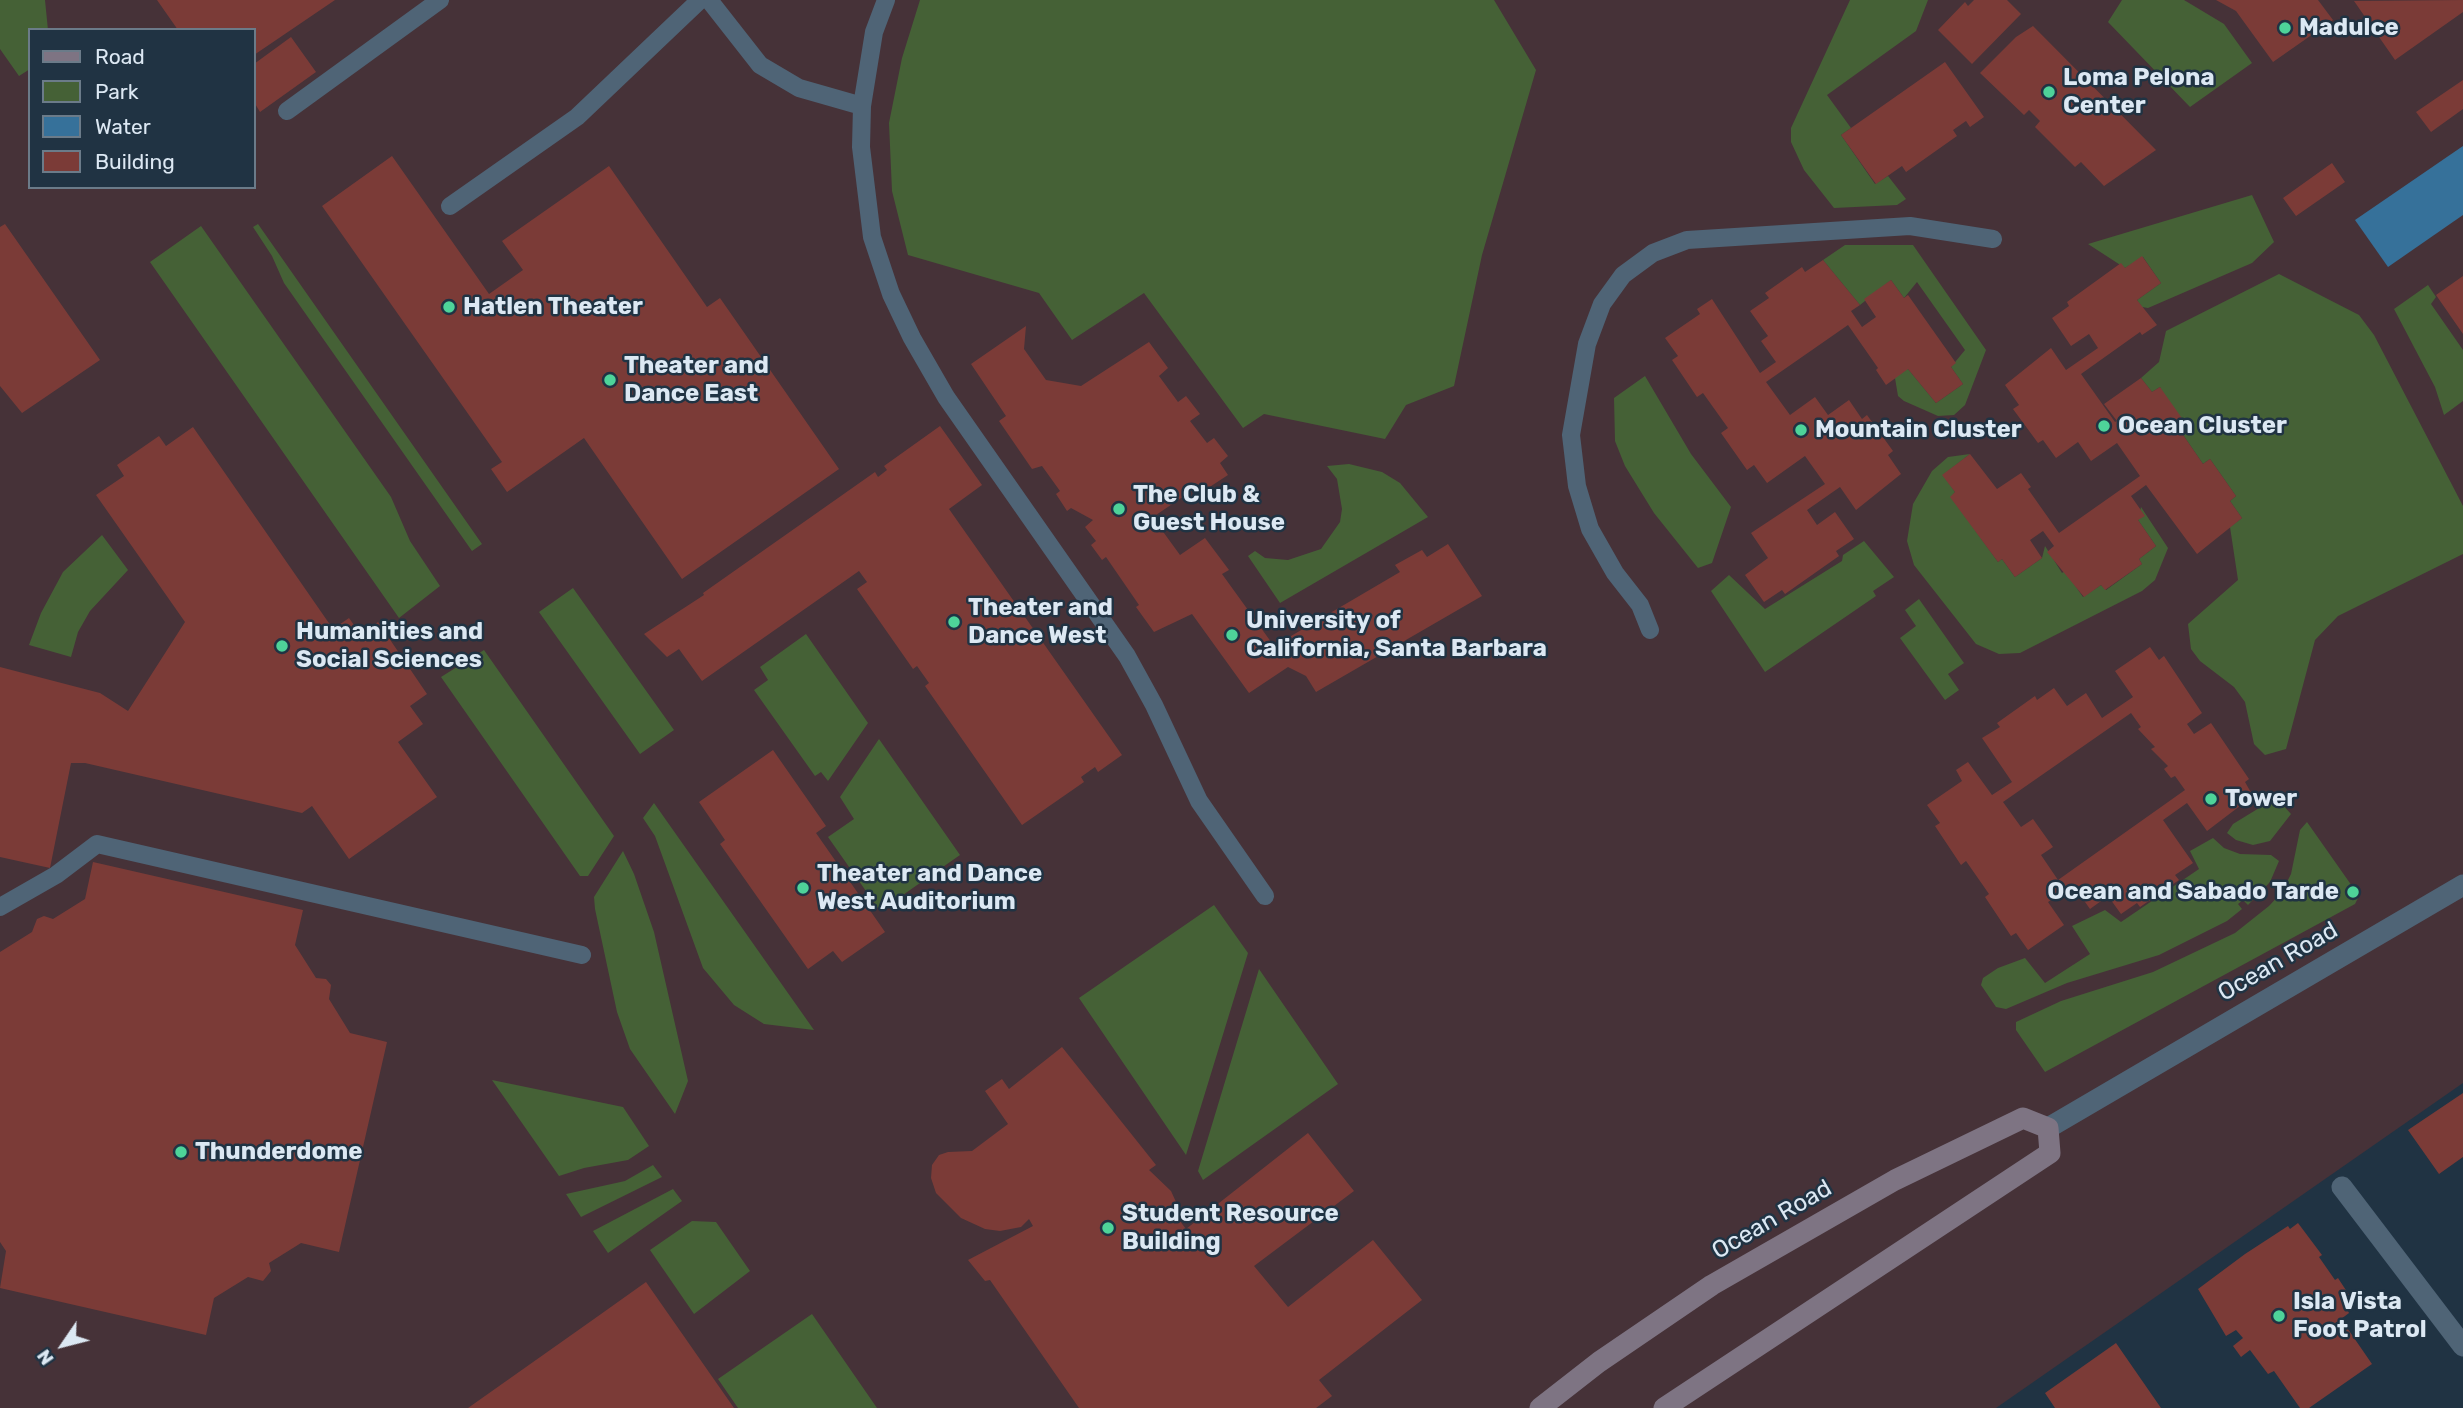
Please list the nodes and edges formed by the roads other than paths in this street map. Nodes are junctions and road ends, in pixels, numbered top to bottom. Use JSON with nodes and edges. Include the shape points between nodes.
{"nodes":[{"id":1,"x":440,"y":0,"type":"edge"},
{"id":2,"x":700,"y":0,"type":"edge"},
{"id":3,"x":709,"y":0,"type":"edge"},
{"id":4,"x":886,"y":0,"type":"edge"},
{"id":5,"x":862,"y":106,"type":"junction"},
{"id":6,"x":287,"y":111,"type":"dead end"},
{"id":7,"x":450,"y":206,"type":"dead end"},
{"id":8,"x":1993,"y":240,"type":"dead end"},
{"id":9,"x":1650,"y":630,"type":"dead end"},
{"id":10,"x":2463,"y":885,"type":"edge"},
{"id":11,"x":1265,"y":896,"type":"dead end"},
{"id":12,"x":0,"y":907,"type":"edge"},
{"id":13,"x":582,"y":955,"type":"dead end"},
{"id":14,"x":2048,"y":1128,"type":"junction"},
{"id":15,"x":2342,"y":1187,"type":"dead end"},
{"id":16,"x":2463,"y":1346,"type":"edge"},
{"id":17,"x":1540,"y":1408,"type":"edge"},
{"id":18,"x":1664,"y":1408,"type":"edge"}],
"edges":[{"from":1,"to":6,"type":"lane"},
{"from":2,"to":7,"type":"lane","via":[[577,117]]},
{"from":3,"to":5,"type":"lane","via":[[760,65],[799,88]]},
{"from":4,"to":5,"type":"lane","via":[[874,32]]},
{"from":5,"to":11,"type":"lane","via":[[861,146],[872,237],[912,338],[946,397],[1127,656],[1199,802]]},
{"from":8,"to":9,"type":"lane","via":[[1910,226],[1687,240],[1653,253],[1623,275],[1602,304],[1587,344],[1571,435],[1577,486],[1590,529],[1640,605]]},
{"from":10,"to":14,"type":"street","name":"Ocean Road"},
{"from":12,"to":13,"type":"lane","via":[[57,875],[97,844]]},
{"from":14,"to":17,"type":"street","name":"Ocean Road","via":[[2023,1118],[1895,1180],[1712,1285]]},
{"from":14,"to":18,"type":"street","via":[[2050,1153]]},
{"from":15,"to":16,"type":"street"}]}
